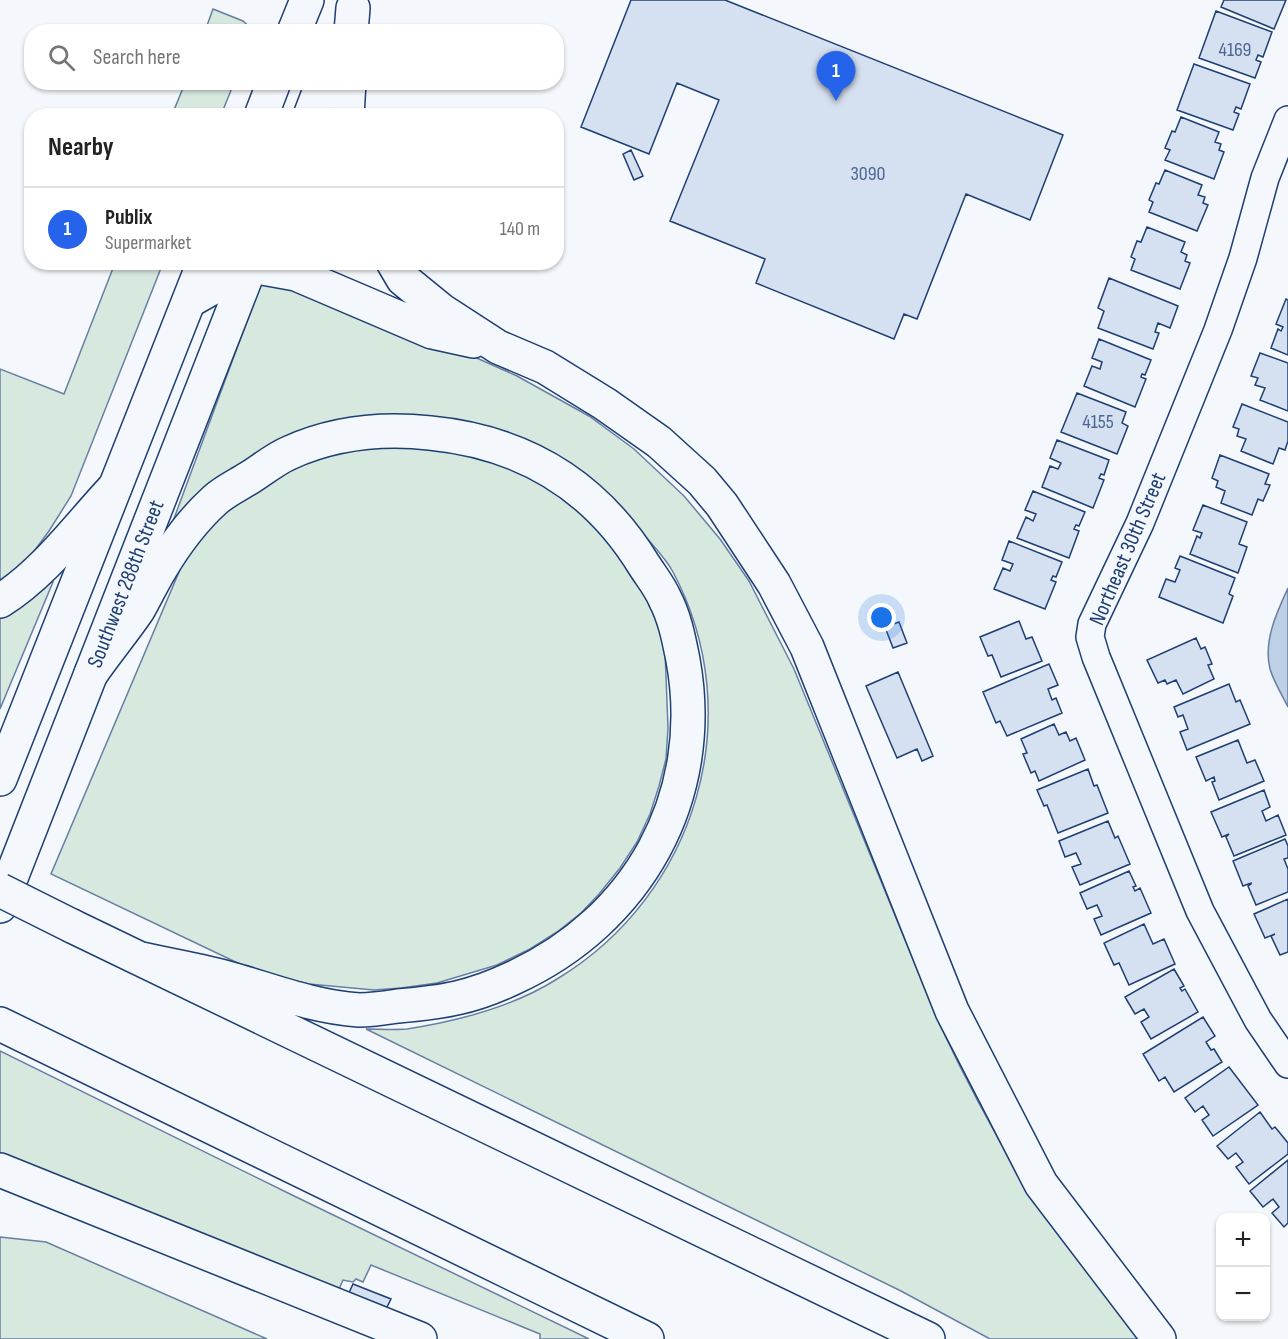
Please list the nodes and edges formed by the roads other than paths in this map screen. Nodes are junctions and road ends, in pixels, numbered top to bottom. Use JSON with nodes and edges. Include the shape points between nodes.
{"nodes":[{"id":1,"x":307,"y":0,"type":"edge"},
{"id":2,"x":297,"y":24,"type":"edge"},
{"id":3,"x":271,"y":90,"type":"edge"},
{"id":4,"x":320,"y":90,"type":"edge"},
{"id":5,"x":349,"y":90,"type":"edge"},
{"id":6,"x":264,"y":108,"type":"edge"},
{"id":7,"x":313,"y":108,"type":"edge"},
{"id":8,"x":347,"y":108,"type":"edge"},
{"id":9,"x":1288,"y":120,"type":"edge"},
{"id":10,"x":201,"y":270,"type":"edge"},
{"id":11,"x":242,"y":270,"type":"edge"},
{"id":12,"x":250,"y":270,"type":"edge"},
{"id":13,"x":278,"y":270,"type":"edge"},
{"id":14,"x":398,"y":270,"type":"edge"},
{"id":15,"x":189,"y":301,"type":"junction"},
{"id":16,"x":498,"y":347,"type":"junction"},
{"id":17,"x":115,"y":487,"type":"junction"},
{"id":18,"x":0,"y":601,"type":"edge"},
{"id":19,"x":91,"y":674,"type":"junction"},
{"id":20,"x":0,"y":779,"type":"edge"},
{"id":21,"x":0,"y":890,"type":"edge"},
{"id":22,"x":0,"y":906,"type":"edge"},
{"id":23,"x":142,"y":959,"type":"junction"},
{"id":24,"x":0,"y":1024,"type":"edge"},
{"id":25,"x":1287,"y":1062,"type":"edge"},
{"id":26,"x":9,"y":1179,"type":"edge"},
{"id":27,"x":420,"y":1339,"type":"edge"},
{"id":28,"x":647,"y":1339,"type":"edge"},
{"id":29,"x":928,"y":1339,"type":"edge"},
{"id":30,"x":1159,"y":1339,"type":"edge"}],
"edges":[{"from":1,"to":2,"type":"main road"},
{"from":3,"to":6,"type":"main road"},
{"from":4,"to":7,"type":"main road"},
{"from":5,"to":8,"type":"main road"},
{"from":9,"to":25,"type":"street","name":"Northeast 30th Street","via":[[1265,178],[1218,330],[1140,523],[1092,624],[1090,637],[1200,911],[1258,1020]]},
{"from":10,"to":15,"type":"main road","name":"Southwest 288th Street"},
{"from":11,"to":15,"type":"main road"},
{"from":12,"to":19,"type":"main road","name":"Southwest 288th Street"},
{"from":13,"to":16,"type":"main road","via":[[432,332]]},
{"from":14,"to":16,"type":"main road","via":[[403,279],[441,310]]},
{"from":15,"to":17,"type":"main road","name":"Southwest 288th Street"},
{"from":16,"to":30,"type":"main road","via":[[545,367],[658,442],[702,481],[768,574],[807,647],[952,1011],[1041,1184]]},
{"from":17,"to":18,"type":"main road","via":[[48,560]]},
{"from":17,"to":20,"type":"main road","name":"Southwest 288th Street"},
{"from":19,"to":22,"type":"main road","name":"Southwest 288th Street"},
{"from":19,"to":23,"type":"main road","via":[[140,607],[177,543],[217,498],[288,453],[365,432],[413,431],[462,436],[502,447],[541,465],[603,510],[628,539],[666,601],[688,689],[688,733],[681,782],[665,830],[643,869],[609,913],[574,944],[536,968],[486,991],[446,1002],[361,1010],[295,1000],[232,979]]},
{"from":21,"to":23,"type":"main road","bridge":true},
{"from":23,"to":29,"type":"main road"},
{"from":24,"to":28,"type":"main road"},
{"from":26,"to":27,"type":"main road"}]}
